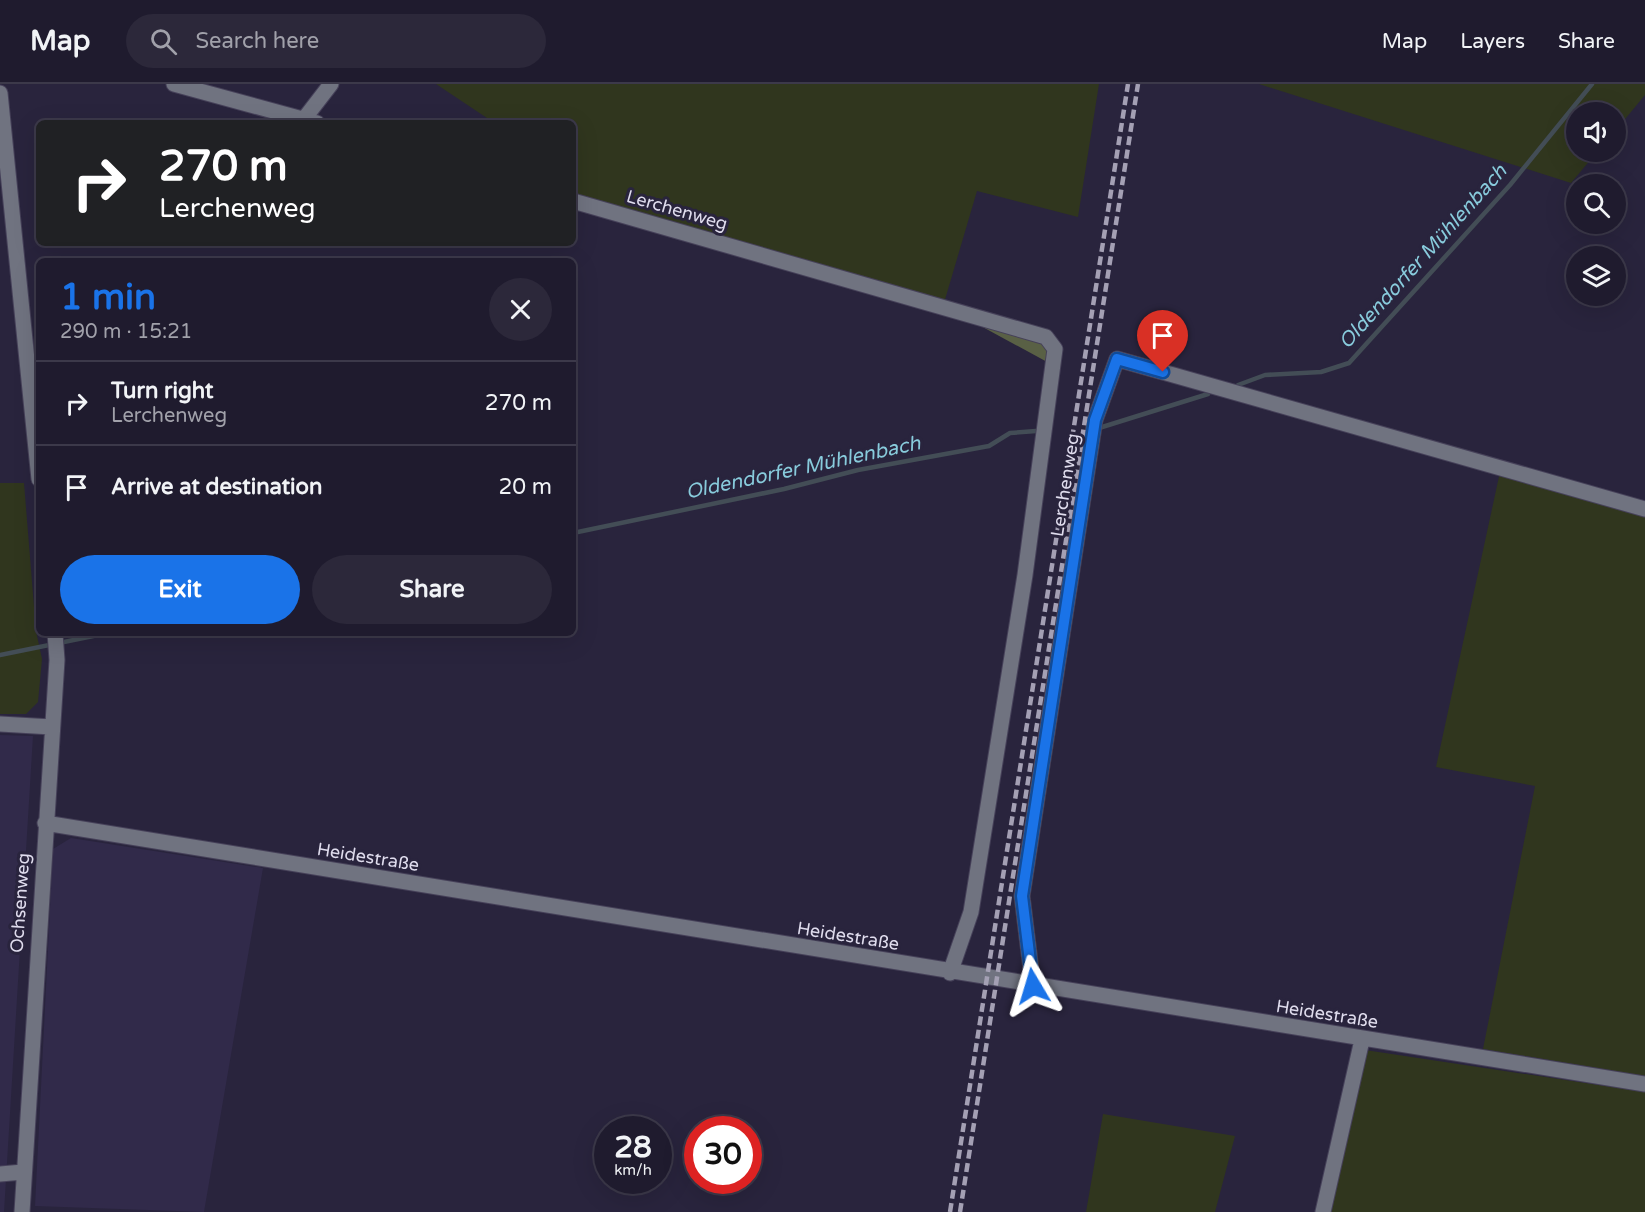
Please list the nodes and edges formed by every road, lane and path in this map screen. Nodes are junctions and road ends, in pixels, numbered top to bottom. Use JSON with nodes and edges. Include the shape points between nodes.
{"nodes":[{"id":1,"x":174,"y":84,"type":"edge"},
{"id":2,"x":331,"y":84,"type":"edge"},
{"id":3,"x":0,"y":93,"type":"edge"},
{"id":4,"x":306,"y":120,"type":"edge"},
{"id":5,"x":311,"y":120,"type":"edge"},
{"id":6,"x":576,"y":202,"type":"edge"},
{"id":7,"x":36,"y":449,"type":"edge"},
{"id":8,"x":1645,"y":509,"type":"edge"},
{"id":9,"x":55,"y":636,"type":"edge"},
{"id":10,"x":0,"y":724,"type":"edge"},
{"id":11,"x":52,"y":726,"type":"junction"},
{"id":12,"x":45,"y":823,"type":"junction"},
{"id":13,"x":950,"y":973,"type":"junction"},
{"id":14,"x":1033,"y":986,"type":"junction"},
{"id":15,"x":1362,"y":1040,"type":"junction"},
{"id":16,"x":1645,"y":1084,"type":"edge"},
{"id":17,"x":23,"y":1172,"type":"junction"},
{"id":18,"x":0,"y":1174,"type":"edge"},
{"id":19,"x":22,"y":1212,"type":"edge"},
{"id":20,"x":1323,"y":1212,"type":"edge"}],
"edges":[{"from":1,"to":4,"type":"street"},
{"from":2,"to":5,"type":"street"},
{"from":3,"to":7,"type":"street"},
{"from":6,"to":13,"type":"street","name":"Lerchenweg","via":[[1046,337],[1055,349],[973,901]]},
{"from":8,"to":14,"type":"street","name":"Lerchenweg","via":[[1117,359],[1095,420],[1022,896]]},
{"from":9,"to":11,"type":"street","name":"Ochsenweg"},
{"from":10,"to":11,"type":"street"},
{"from":11,"to":12,"type":"street","name":"Ochsenweg"},
{"from":12,"to":13,"type":"street","name":"Heidestraße"},
{"from":12,"to":17,"type":"street","name":"Ochsenweg"},
{"from":13,"to":14,"type":"street","name":"Heidestraße"},
{"from":14,"to":15,"type":"street","name":"Heidestraße"},
{"from":15,"to":16,"type":"street","name":"Heidestraße"},
{"from":15,"to":20,"type":"street"},
{"from":17,"to":18,"type":"street"},
{"from":17,"to":19,"type":"street","name":"Ochsenweg"}]}
